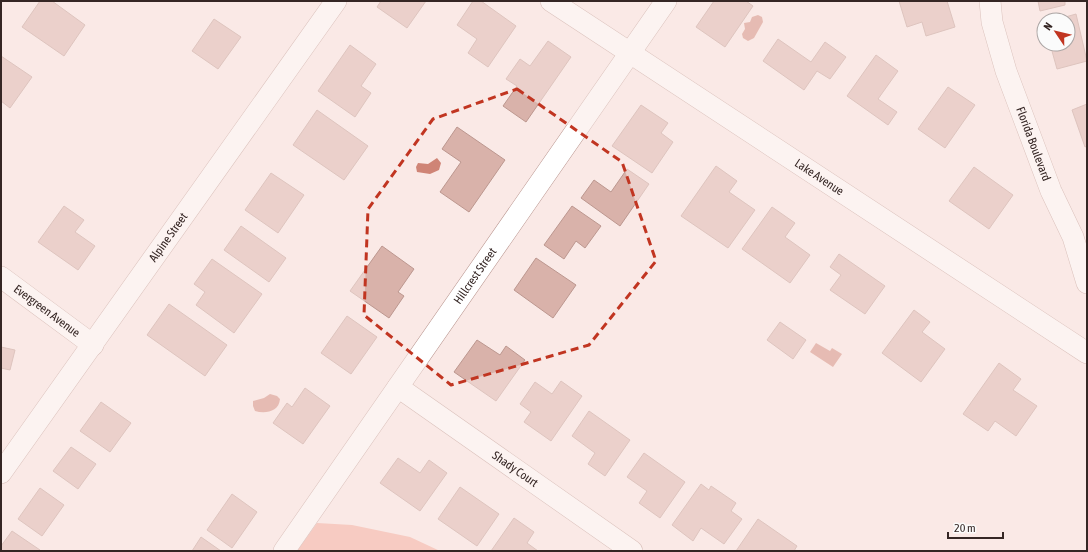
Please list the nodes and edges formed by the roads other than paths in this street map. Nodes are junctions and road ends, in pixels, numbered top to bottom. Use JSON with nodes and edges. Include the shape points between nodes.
{"nodes":[{"id":1,"x":336,"y":1,"type":"edge"},
{"id":2,"x":551,"y":1,"type":"edge"},
{"id":3,"x":666,"y":1,"type":"edge"},
{"id":4,"x":990,"y":1,"type":"edge"},
{"id":5,"x":630,"y":53,"type":"junction"},
{"id":6,"x":1,"y":278,"type":"edge"},
{"id":7,"x":1087,"y":284,"type":"edge"},
{"id":8,"x":93,"y":345,"type":"junction"},
{"id":9,"x":1086,"y":349,"type":"edge"},
{"id":10,"x":398,"y":387,"type":"junction"},
{"id":11,"x":1,"y":474,"type":"edge"},
{"id":12,"x":284,"y":551,"type":"edge"},
{"id":13,"x":632,"y":551,"type":"edge"}],
"edges":[{"from":1,"to":8,"type":"street","name":"Alpine Street"},
{"from":2,"to":5,"type":"street","name":"Lake Avenue"},
{"from":3,"to":5,"type":"street","name":"Hillcrest Street"},
{"from":4,"to":7,"type":"street","name":"Florida Boulevard","via":[[992,22],[1006,70],[1051,192],[1073,237]]},
{"from":5,"to":9,"type":"street","name":"Lake Avenue"},
{"from":5,"to":10,"type":"street","name":"Hillcrest Street"},
{"from":6,"to":8,"type":"street","name":"Evergreen Avenue"},
{"from":8,"to":11,"type":"street","name":"Alpine Street"},
{"from":10,"to":12,"type":"street","name":"Hillcrest Street"},
{"from":10,"to":13,"type":"street","name":"Shady Court"}]}
